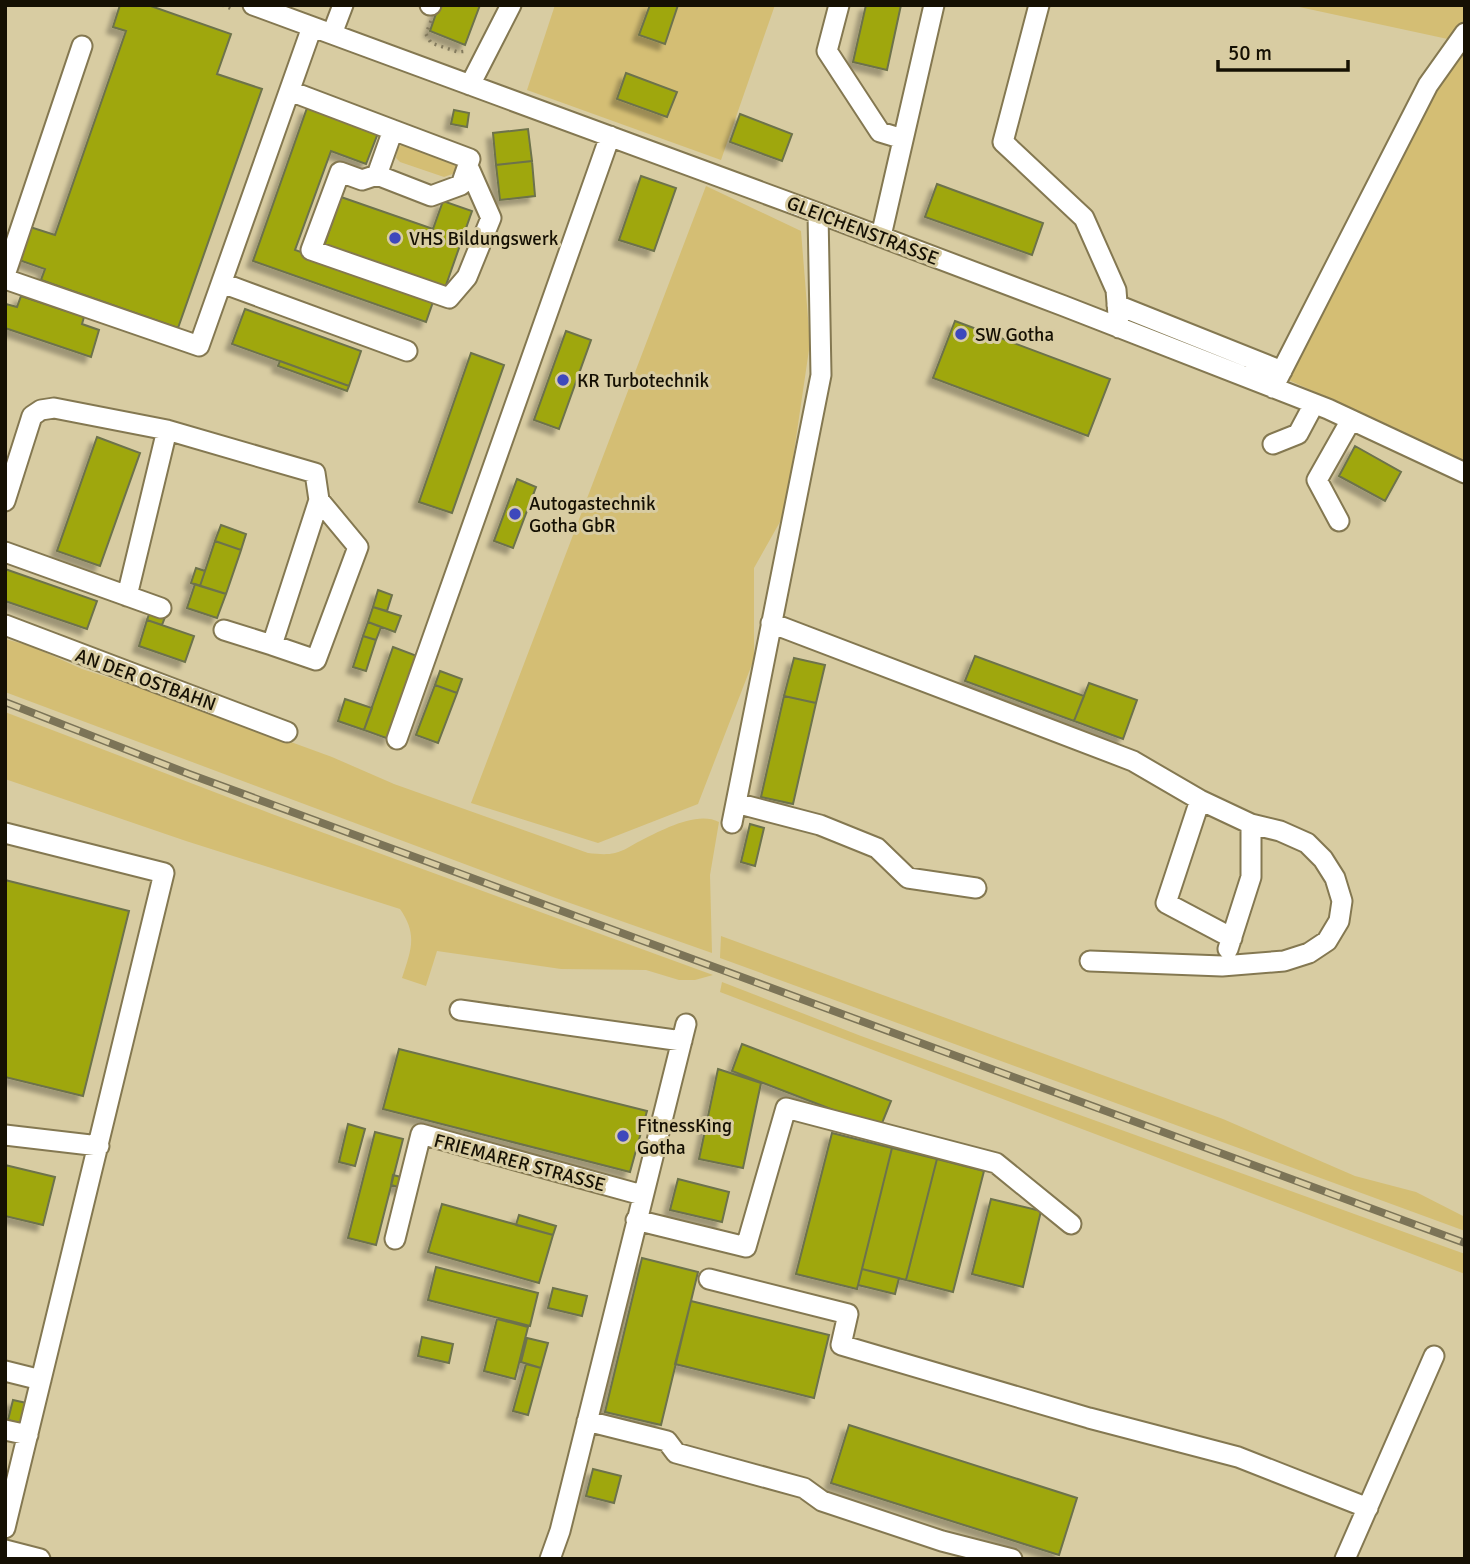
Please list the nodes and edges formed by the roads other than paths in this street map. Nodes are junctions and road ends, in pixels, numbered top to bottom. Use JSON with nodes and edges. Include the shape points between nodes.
{"nodes":[{"id":1,"x":253,"y":5,"type":"edge"},
{"id":2,"x":343,"y":5,"type":"edge"},
{"id":3,"x":511,"y":5,"type":"edge"},
{"id":4,"x":839,"y":5,"type":"edge"},
{"id":5,"x":934,"y":5,"type":"edge"},
{"id":6,"x":1039,"y":5,"type":"edge"},
{"id":7,"x":312,"y":27,"type":"junction"},
{"id":8,"x":1465,"y":33,"type":"edge"},
{"id":9,"x":332,"y":34,"type":"junction"},
{"id":10,"x":82,"y":46,"type":"dead end"},
{"id":11,"x":470,"y":85,"type":"junction"},
{"id":12,"x":290,"y":91,"type":"junction"},
{"id":13,"x":393,"y":130,"type":"junction"},
{"id":14,"x":610,"y":136,"type":"junction"},
{"id":15,"x":903,"y":139,"type":"junction"},
{"id":16,"x":468,"y":166,"type":"junction"},
{"id":17,"x":376,"y":175,"type":"junction"},
{"id":18,"x":818,"y":213,"type":"junction"},
{"id":19,"x":881,"y":236,"type":"junction"},
{"id":20,"x":5,"y":277,"type":"edge"},
{"id":21,"x":222,"y":283,"type":"junction"},
{"id":22,"x":1117,"y":304,"type":"junction"},
{"id":23,"x":1119,"y":327,"type":"junction"},
{"id":24,"x":407,"y":351,"type":"dead end"},
{"id":25,"x":1277,"y":379,"type":"junction"},
{"id":26,"x":1314,"y":404,"type":"junction"},
{"id":27,"x":1351,"y":420,"type":"junction"},
{"id":28,"x":167,"y":430,"type":"junction"},
{"id":29,"x":1273,"y":444,"type":"dead end"},
{"id":30,"x":1465,"y":473,"type":"edge"},
{"id":31,"x":319,"y":500,"type":"junction"},
{"id":32,"x":5,"y":501,"type":"edge"},
{"id":33,"x":1339,"y":521,"type":"dead end"},
{"id":34,"x":5,"y":552,"type":"edge"},
{"id":35,"x":127,"y":596,"type":"junction"},
{"id":36,"x":161,"y":608,"type":"dead end"},
{"id":37,"x":771,"y":623,"type":"junction"},
{"id":38,"x":5,"y":625,"type":"edge"},
{"id":39,"x":224,"y":630,"type":"dead end"},
{"id":40,"x":272,"y":645,"type":"junction"},
{"id":41,"x":287,"y":732,"type":"dead end"},
{"id":42,"x":397,"y":739,"type":"dead end"},
{"id":43,"x":1200,"y":800,"type":"junction"},
{"id":44,"x":736,"y":803,"type":"junction"},
{"id":45,"x":732,"y":823,"type":"dead end"},
{"id":46,"x":1251,"y":824,"type":"junction"},
{"id":47,"x":5,"y":833,"type":"edge"},
{"id":48,"x":976,"y":888,"type":"dead end"},
{"id":49,"x":1231,"y":938,"type":"junction"},
{"id":50,"x":1090,"y":961,"type":"dead end"},
{"id":51,"x":1222,"y":966,"type":"junction"},
{"id":52,"x":460,"y":1010,"type":"dead end"},
{"id":53,"x":5,"y":1135,"type":"edge"},
{"id":54,"x":99,"y":1146,"type":"junction"},
{"id":55,"x":642,"y":1195,"type":"junction"},
{"id":56,"x":636,"y":1220,"type":"junction"},
{"id":57,"x":1071,"y":1224,"type":"dead end"},
{"id":58,"x":395,"y":1239,"type":"dead end"},
{"id":59,"x":709,"y":1279,"type":"dead end"},
{"id":60,"x":1434,"y":1356,"type":"dead end"},
{"id":61,"x":5,"y":1371,"type":"edge"},
{"id":62,"x":41,"y":1380,"type":"junction"},
{"id":63,"x":587,"y":1422,"type":"junction"},
{"id":64,"x":5,"y":1430,"type":"edge"},
{"id":65,"x":28,"y":1435,"type":"junction"},
{"id":66,"x":1368,"y":1508,"type":"junction"},
{"id":67,"x":5,"y":1528,"type":"edge"},
{"id":68,"x":560,"y":1531,"type":"junction"},
{"id":69,"x":5,"y":1550,"type":"edge"},
{"id":70,"x":40,"y":1559,"type":"edge"},
{"id":71,"x":550,"y":1559,"type":"edge"},
{"id":72,"x":559,"y":1559,"type":"edge"},
{"id":73,"x":1012,"y":1559,"type":"edge"},
{"id":74,"x":1345,"y":1559,"type":"edge"}],
"edges":[{"from":1,"to":7,"type":"street","name":"GLEICHENSTRASSE"},
{"from":2,"to":9,"type":"street"},
{"from":3,"to":11,"type":"street"},
{"from":4,"to":15,"type":"street","via":[[827,51],[880,132]]},
{"from":5,"to":15,"type":"street"},
{"from":6,"to":22,"type":"street","via":[[1003,142],[1084,218],[1116,289]]},
{"from":7,"to":9,"type":"street","name":"GLEICHENSTRASSE"},
{"from":7,"to":12,"type":"street"},
{"from":8,"to":25,"type":"street","via":[[1429,85]]},
{"from":9,"to":11,"type":"street","name":"GLEICHENSTRASSE"},
{"from":10,"to":20,"type":"street"},
{"from":11,"to":14,"type":"street","name":"GLEICHENSTRASSE"},
{"from":12,"to":13,"type":"street"},
{"from":12,"to":21,"type":"street"},
{"from":13,"to":16,"type":"street","via":[[470,159]]},
{"from":13,"to":17,"type":"street"},
{"from":14,"to":18,"type":"street","name":"GLEICHENSTRASSE"},
{"from":14,"to":42,"type":"street"},
{"from":15,"to":19,"type":"street"},
{"from":16,"to":17,"type":"street","via":[[461,185],[431,196]]},
{"from":16,"to":17,"type":"street","via":[[491,218],[467,277],[449,298],[311,250],[340,172],[362,180]]},
{"from":18,"to":19,"type":"street","name":"GLEICHENSTRASSE"},
{"from":18,"to":37,"type":"street","via":[[821,374]]},
{"from":19,"to":23,"type":"street","name":"GLEICHENSTRASSE"},
{"from":20,"to":21,"type":"street","via":[[199,346]]},
{"from":21,"to":24,"type":"street"},
{"from":22,"to":23,"type":"street"},
{"from":22,"to":25,"type":"street"},
{"from":23,"to":25,"type":"street","name":"GLEICHENSTRASSE"},
{"from":25,"to":26,"type":"street","name":"GLEICHENSTRASSE"},
{"from":26,"to":27,"type":"street","name":"GLEICHENSTRASSE"},
{"from":26,"to":29,"type":"street","via":[[1298,433]]},
{"from":27,"to":30,"type":"street","name":"GLEICHENSTRASSE"},
{"from":27,"to":33,"type":"street","via":[[1317,480]]},
{"from":28,"to":31,"type":"street","via":[[315,473]]},
{"from":28,"to":32,"type":"street","via":[[54,408],[41,410],[33,416]]},
{"from":28,"to":35,"type":"street"},
{"from":31,"to":40,"type":"street"},
{"from":31,"to":40,"type":"street","via":[[358,547],[316,660]]},
{"from":34,"to":35,"type":"street"},
{"from":35,"to":36,"type":"street"},
{"from":37,"to":43,"type":"street","via":[[1133,761]]},
{"from":37,"to":44,"type":"street"},
{"from":38,"to":41,"type":"street","name":"AN DER OSTBAHN"},
{"from":39,"to":40,"type":"street"},
{"from":43,"to":46,"type":"street"},
{"from":43,"to":49,"type":"street","via":[[1166,903]]},
{"from":44,"to":45,"type":"street"},
{"from":44,"to":48,"type":"street","via":[[820,825],[877,848],[908,878]]},
{"from":46,"to":49,"type":"street","via":[[1251,877]]},
{"from":46,"to":51,"type":"street","via":[[1307,843],[1323,859],[1342,901],[1339,921],[1328,941],[1309,953],[1284,961]]},
{"from":47,"to":54,"type":"street","via":[[164,873]]},
{"from":49,"to":51,"type":"street"},
{"from":50,"to":51,"type":"street"},
{"from":52,"to":55,"type":"street","via":[[684,1032]]},
{"from":53,"to":54,"type":"street"},
{"from":54,"to":62,"type":"street"},
{"from":55,"to":56,"type":"street"},
{"from":55,"to":58,"type":"street","name":"FRIEMARER STRASSE","via":[[421,1135]]},
{"from":56,"to":57,"type":"street","via":[[746,1247],[786,1108],[996,1163]]},
{"from":56,"to":63,"type":"street"},
{"from":59,"to":66,"type":"street","via":[[849,1314],[841,1345],[1238,1457]]},
{"from":60,"to":66,"type":"street"},
{"from":61,"to":62,"type":"street"},
{"from":62,"to":65,"type":"street"},
{"from":63,"to":68,"type":"street"},
{"from":63,"to":73,"type":"street","via":[[667,1441],[676,1453],[804,1488],[822,1501]]},
{"from":64,"to":65,"type":"street"},
{"from":65,"to":67,"type":"street"},
{"from":66,"to":74,"type":"street"},
{"from":68,"to":71,"type":"street"},
{"from":68,"to":72,"type":"street"},
{"from":69,"to":70,"type":"street"}]}
